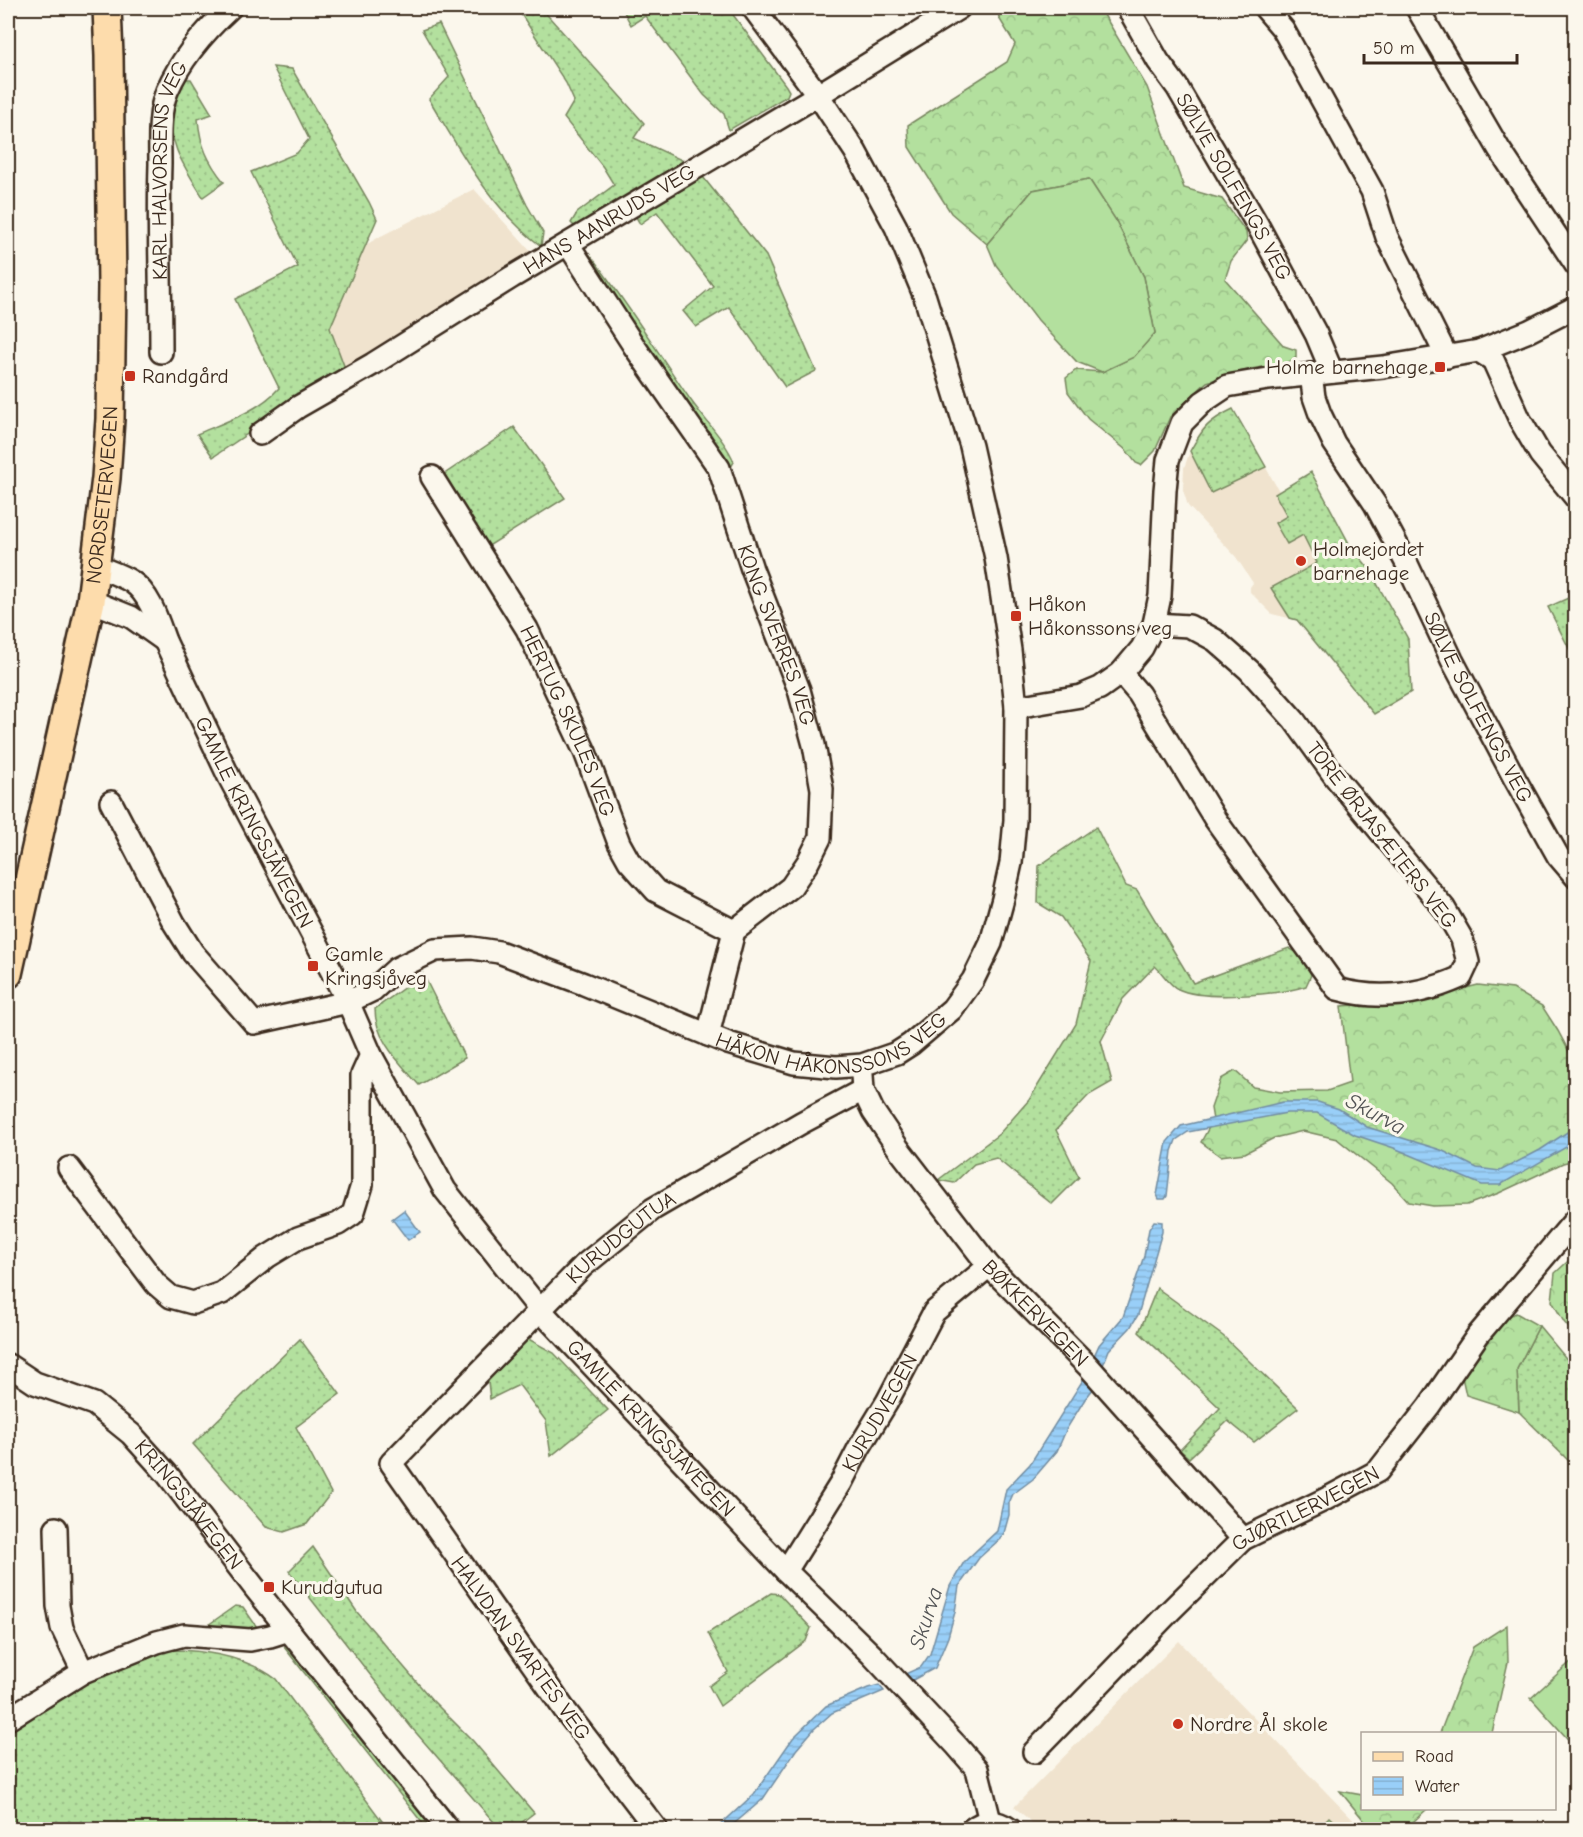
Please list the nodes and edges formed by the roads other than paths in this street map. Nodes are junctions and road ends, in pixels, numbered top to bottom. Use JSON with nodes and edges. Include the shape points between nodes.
{"nodes":[{"id":1,"x":107,"y":8,"type":"edge"},
{"id":2,"x":230,"y":8,"type":"edge"},
{"id":3,"x":753,"y":8,"type":"edge"},
{"id":4,"x":959,"y":8,"type":"edge"},
{"id":5,"x":1128,"y":8,"type":"edge"},
{"id":6,"x":1266,"y":8,"type":"edge"},
{"id":7,"x":1417,"y":8,"type":"edge"},
{"id":8,"x":818,"y":95,"type":"junction"},
{"id":9,"x":568,"y":244,"type":"junction"},
{"id":10,"x":1575,"y":266,"type":"edge"},
{"id":11,"x":1575,"y":307,"type":"edge"},
{"id":12,"x":1479,"y":351,"type":"junction"},
{"id":13,"x":160,"y":352,"type":"dead end"},
{"id":14,"x":1447,"y":357,"type":"junction"},
{"id":15,"x":1321,"y":373,"type":"junction"},
{"id":16,"x":260,"y":434,"type":"dead end"},
{"id":17,"x":432,"y":477,"type":"dead end"},
{"id":18,"x":1575,"y":498,"type":"edge"},
{"id":19,"x":96,"y":566,"type":"junction"},
{"id":20,"x":91,"y":601,"type":"junction"},
{"id":21,"x":1154,"y":624,"type":"junction"},
{"id":22,"x":165,"y":641,"type":"junction"},
{"id":23,"x":1121,"y":673,"type":"junction"},
{"id":24,"x":1016,"y":707,"type":"junction"},
{"id":25,"x":111,"y":802,"type":"dead end"},
{"id":26,"x":1575,"y":877,"type":"edge"},
{"id":27,"x":734,"y":931,"type":"junction"},
{"id":28,"x":8,"y":974,"type":"edge"},
{"id":29,"x":348,"y":1002,"type":"junction"},
{"id":30,"x":708,"y":1035,"type":"junction"},
{"id":31,"x":371,"y":1055,"type":"junction"},
{"id":32,"x":861,"y":1065,"type":"junction"},
{"id":33,"x":863,"y":1090,"type":"junction"},
{"id":34,"x":69,"y":1168,"type":"dead end"},
{"id":35,"x":1575,"y":1219,"type":"edge"},
{"id":36,"x":989,"y":1266,"type":"junction"},
{"id":37,"x":540,"y":1310,"type":"junction"},
{"id":38,"x":8,"y":1365,"type":"edge"},
{"id":39,"x":35,"y":1383,"type":"junction"},
{"id":40,"x":8,"y":1384,"type":"edge"},
{"id":41,"x":391,"y":1463,"type":"joint"},
{"id":42,"x":56,"y":1528,"type":"dead end"},
{"id":43,"x":1243,"y":1539,"type":"junction"},
{"id":44,"x":786,"y":1571,"type":"junction"},
{"id":45,"x":289,"y":1630,"type":"junction"},
{"id":46,"x":83,"y":1672,"type":"junction"},
{"id":47,"x":8,"y":1719,"type":"edge"},
{"id":48,"x":1034,"y":1752,"type":"dead end"},
{"id":49,"x":990,"y":1821,"type":"junction"},
{"id":50,"x":449,"y":1830,"type":"edge"},
{"id":51,"x":657,"y":1830,"type":"edge"},
{"id":52,"x":971,"y":1830,"type":"edge"},
{"id":53,"x":1011,"y":1830,"type":"edge"}],
"edges":[{"from":1,"to":19,"type":"main road","name":"NORDSETERVEGEN","via":[[110,419]]},
{"from":2,"to":13,"type":"street","name":"KARL HALVORSENS VEG","via":[[189,51],[166,93],[161,116]]},
{"from":3,"to":8,"type":"street","name":"HÅKON HÅKONSSONS VEG"},
{"from":4,"to":8,"type":"street","name":"HANS AANRUDS VEG"},
{"from":5,"to":15,"type":"street","name":"SØLVE SOLFENGS VEG","via":[[1257,224],[1316,334]]},
{"from":6,"to":14,"type":"street","via":[[1283,28],[1372,191],[1387,237]]},
{"from":7,"to":10,"type":"street","via":[[1499,149]]},
{"from":8,"to":9,"type":"street","name":"HANS AANRUDS VEG"},
{"from":8,"to":24,"type":"street","name":"HÅKON HÅKONSSONS VEG","via":[[855,151],[896,227],[925,297],[968,437],[996,558]]},
{"from":9,"to":16,"type":"street","name":"HANS AANRUDS VEG","via":[[298,407]]},
{"from":9,"to":27,"type":"street","name":"KONG SVERRES VEG","via":[[719,468],[752,569],[800,690],[814,745],[822,789],[820,838],[791,886]]},
{"from":11,"to":12,"type":"street"},
{"from":12,"to":14,"type":"street"},
{"from":12,"to":18,"type":"street","via":[[1493,360],[1540,454]]},
{"from":14,"to":15,"type":"street"},
{"from":15,"to":21,"type":"street","via":[[1227,386],[1182,423],[1167,468],[1160,596]]},
{"from":15,"to":26,"type":"street","name":"SØLVE SOLFENGS VEG","via":[[1314,397],[1334,443],[1375,504],[1476,707],[1558,856]]},
{"from":17,"to":27,"type":"street","name":"HERTUG SKULES VEG","via":[[527,628],[585,752],[629,861],[656,891]]},
{"from":19,"to":20,"type":"main road","name":"NORDSETERVEGEN"},
{"from":19,"to":22,"type":"street","name":"GAMLE KRINGSJÅVEGEN","via":[[133,583],[157,618]]},
{"from":20,"to":22,"type":"street","name":"GAMLE KRINGSJÅVEGEN","via":[[132,617]]},
{"from":20,"to":28,"type":"main road","name":"NORDSETERVEGEN"},
{"from":21,"to":23,"type":"street","via":[[1142,648]]},
{"from":21,"to":23,"type":"street","name":"TORE ØRJASÆTERS VEG","via":[[1189,626],[1215,640],[1249,670],[1294,720],[1336,778],[1444,908],[1462,939],[1468,962],[1461,977],[1437,988],[1401,995],[1359,995],[1337,989],[1220,827],[1139,694]]},
{"from":22,"to":29,"type":"street","name":"GAMLE KRINGSJÅVEGEN","via":[[229,777]]},
{"from":23,"to":24,"type":"street","via":[[1081,696]]},
{"from":24,"to":32,"type":"street","name":"HÅKON HÅKONSSONS VEG","via":[[1012,855],[991,943],[973,980],[952,1010],[897,1053]]},
{"from":25,"to":29,"type":"street","via":[[193,953],[254,1023]]},
{"from":27,"to":30,"type":"street"},
{"from":29,"to":30,"type":"street","name":"HÅKON HÅKONSSONS VEG","via":[[373,990],[396,969],[435,950],[472,948],[499,952]]},
{"from":29,"to":31,"type":"street","name":"GAMLE KRINGSJÅVEGEN"},
{"from":30,"to":32,"type":"street","name":"HÅKON HÅKONSSONS VEG","via":[[794,1063]]},
{"from":31,"to":34,"type":"street","via":[[362,1075],[362,1185],[353,1214],[338,1224],[298,1238],[222,1293],[193,1303],[171,1297],[156,1284]]},
{"from":31,"to":37,"type":"street","name":"GAMLE KRINGSJÅVEGEN","via":[[446,1190]]},
{"from":32,"to":33,"type":"street","name":"BØKKERVEGEN"},
{"from":33,"to":36,"type":"street","name":"BØKKERVEGEN","via":[[898,1148]]},
{"from":33,"to":37,"type":"street","name":"KURUDGUTUA","via":[[653,1209],[583,1266]]},
{"from":35,"to":43,"type":"street","name":"GJØRTLERVEGEN","via":[[1478,1335],[1378,1471]]},
{"from":36,"to":43,"type":"street","name":"BØKKERVEGEN","via":[[1093,1372]]},
{"from":36,"to":44,"type":"street","name":"KURUDVEGEN","via":[[934,1312],[841,1484]]},
{"from":37,"to":41,"type":"street","name":"KURUDGUTUA"},
{"from":37,"to":44,"type":"street","name":"GAMLE KRINGSJÅVEGEN"},
{"from":38,"to":39,"type":"street","name":"KRINGSJÅVEGEN"},
{"from":39,"to":40,"type":"street","name":"KRINGSJÅVEGEN"},
{"from":39,"to":45,"type":"street","name":"KRINGSJÅVEGEN","via":[[94,1404],[131,1434]]},
{"from":41,"to":51,"type":"street","name":"HALVDAN SVARTES VEG","via":[[564,1709]]},
{"from":42,"to":46,"type":"street","via":[[62,1628]]},
{"from":43,"to":48,"type":"street","name":"GJØRTLERVEGEN"},
{"from":44,"to":49,"type":"street","name":"GAMLE KRINGSJÅVEGEN","via":[[872,1655],[977,1769]]},
{"from":45,"to":46,"type":"street","via":[[250,1640],[184,1635]]},
{"from":45,"to":50,"type":"street","name":"KRINGSJÅVEGEN"},
{"from":46,"to":47,"type":"street"},
{"from":49,"to":52,"type":"street"},
{"from":49,"to":53,"type":"street"}]}
